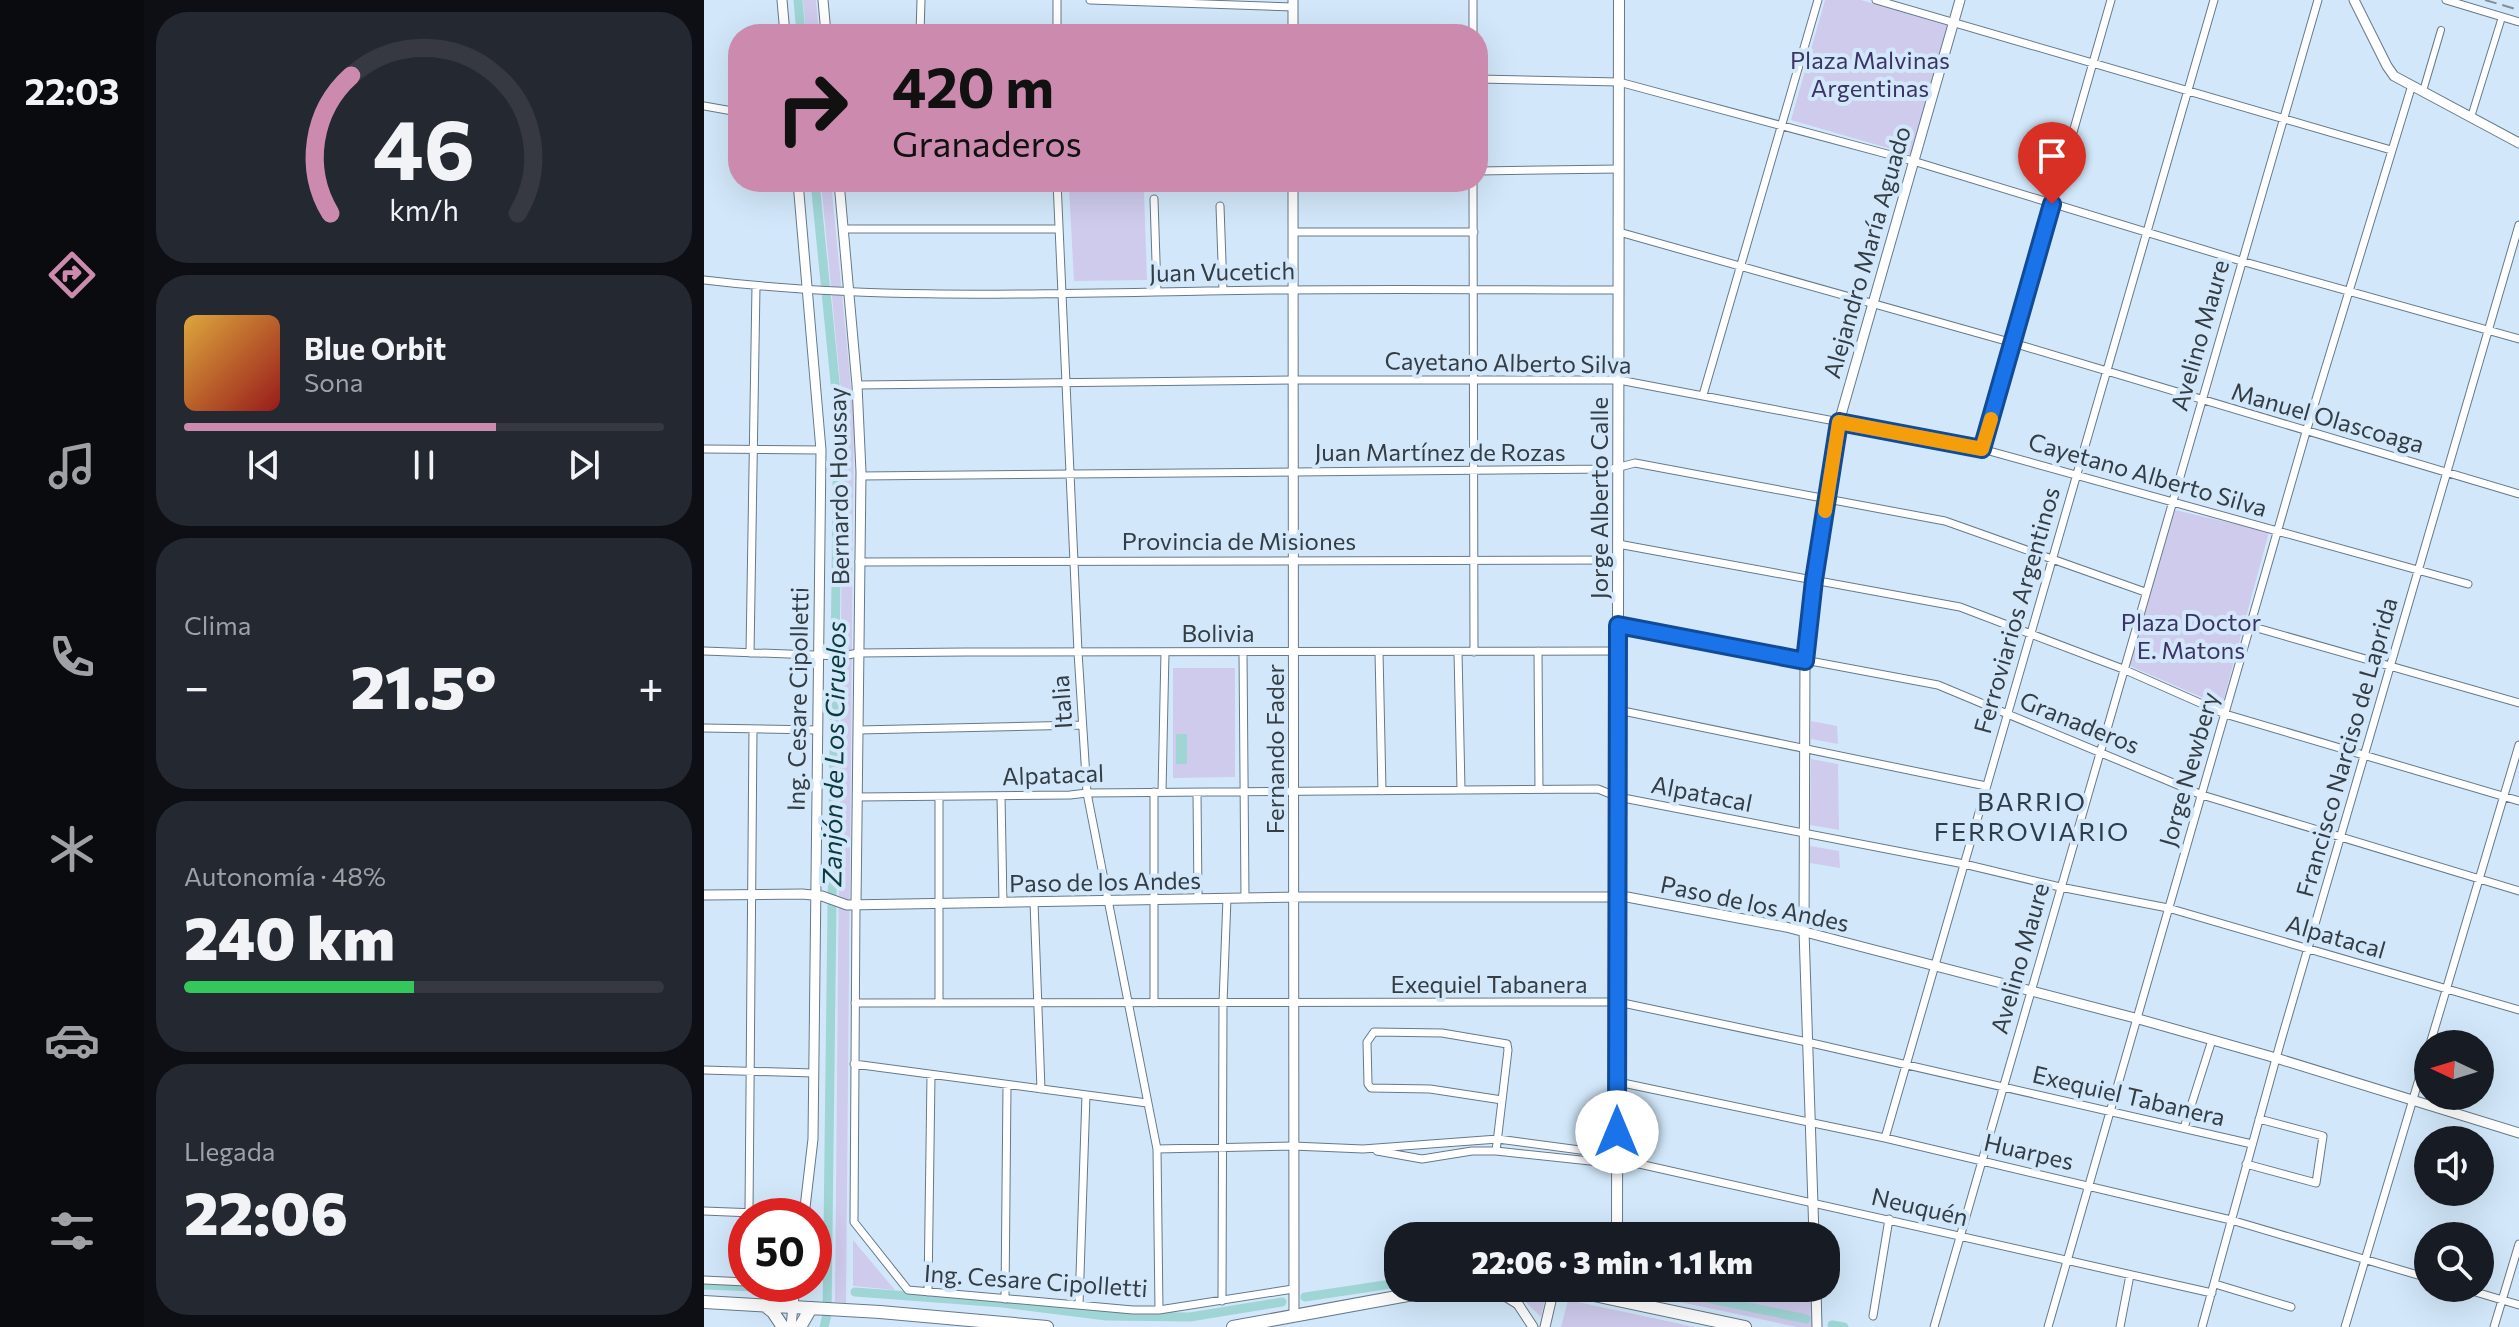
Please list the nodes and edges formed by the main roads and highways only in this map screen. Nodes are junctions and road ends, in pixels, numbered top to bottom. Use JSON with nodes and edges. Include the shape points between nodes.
{"nodes":[{"id":1,"x":1619,"y":0,"type":"edge"},
{"id":2,"x":1617,"y":1222,"type":"edge"},
{"id":3,"x":1384,"y":1299,"type":"edge"},
{"id":4,"x":704,"y":1302,"type":"edge"},
{"id":5,"x":1642,"y":1302,"type":"edge"},
{"id":6,"x":764,"y":1305,"type":"junction"},
{"id":7,"x":811,"y":1308,"type":"junction"},
{"id":8,"x":1710,"y":1324,"type":"edge"},
{"id":9,"x":783,"y":1327,"type":"edge"},
{"id":10,"x":800,"y":1327,"type":"edge"},
{"id":11,"x":1047,"y":1327,"type":"edge"},
{"id":12,"x":1233,"y":1327,"type":"edge"},
{"id":13,"x":1745,"y":1327,"type":"edge"}],
"edges":[{"from":1,"to":2,"type":"main road","name":"Jorge Alberto Calle"},
{"from":3,"to":12,"type":"main road"},
{"from":4,"to":6,"type":"main road"},
{"from":5,"to":8,"type":"main road"},
{"from":6,"to":7,"type":"main road"},
{"from":6,"to":9,"type":"main road"},
{"from":7,"to":10,"type":"main road"},
{"from":7,"to":11,"type":"main road"},
{"from":8,"to":13,"type":"main road"}]}
